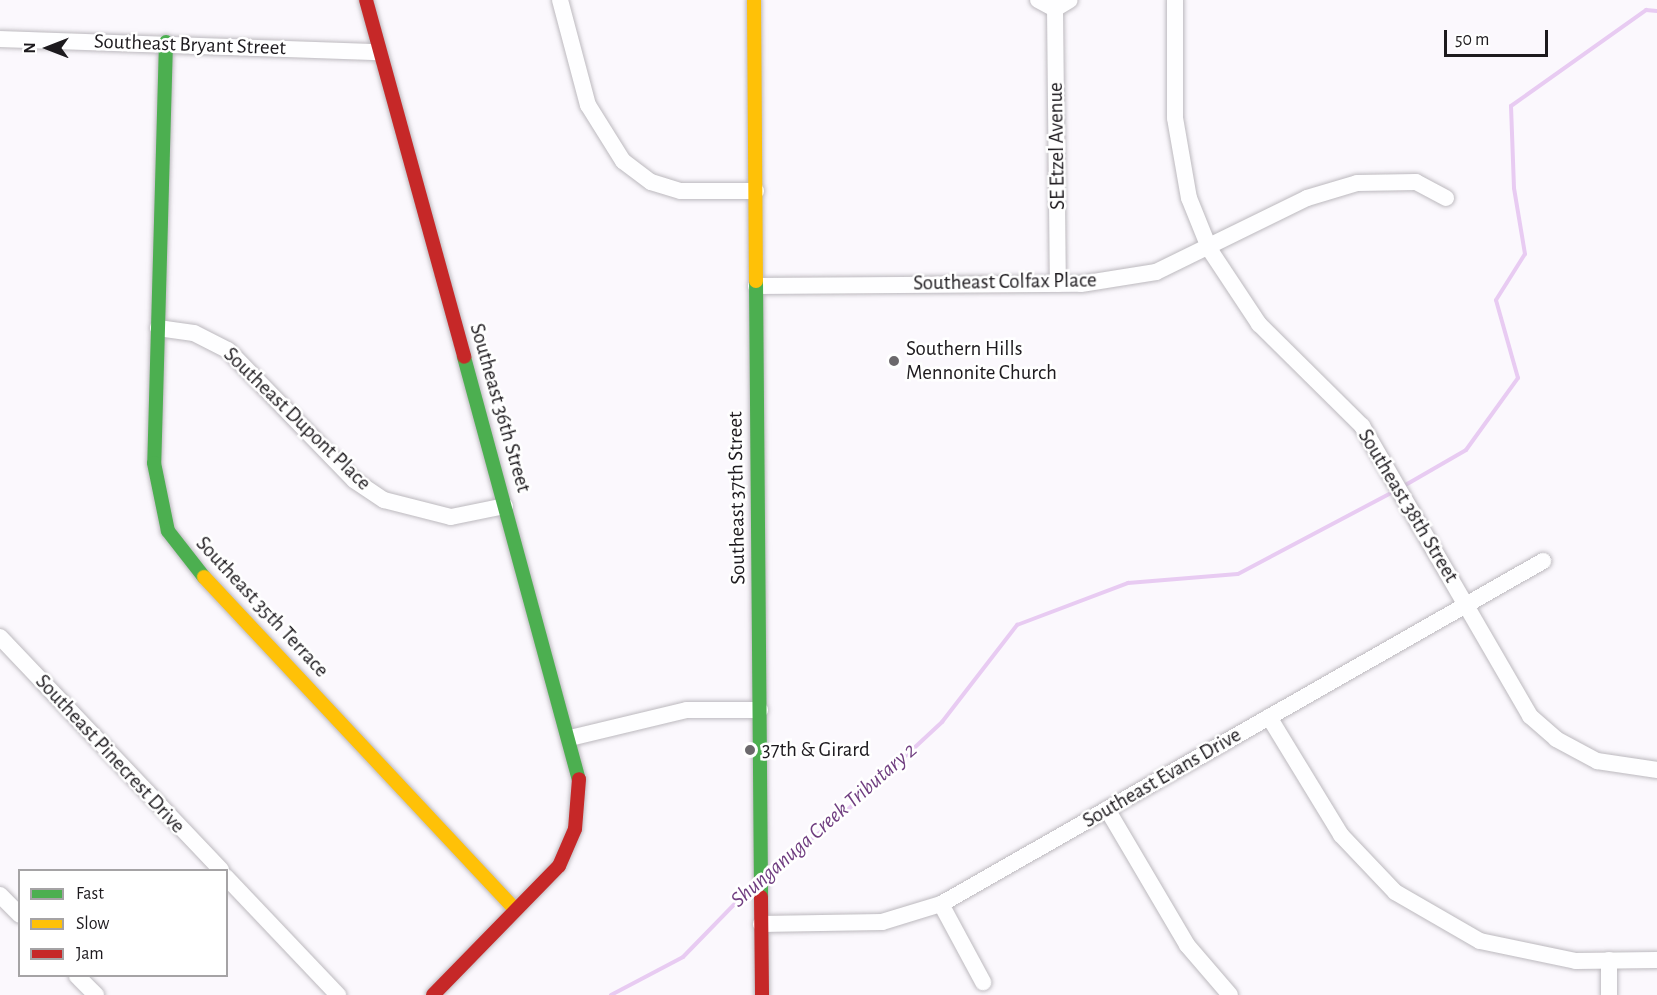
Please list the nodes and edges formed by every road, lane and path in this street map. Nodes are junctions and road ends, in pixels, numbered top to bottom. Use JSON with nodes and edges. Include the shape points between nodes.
{"nodes":[{"id":1,"x":366,"y":0,"type":"edge"},
{"id":2,"x":560,"y":0,"type":"edge"},
{"id":3,"x":754,"y":0,"type":"edge"},
{"id":4,"x":1038,"y":0,"type":"edge"},
{"id":5,"x":1070,"y":0,"type":"edge"},
{"id":6,"x":1175,"y":0,"type":"edge"},
{"id":7,"x":1055,"y":9,"type":"junction"},
{"id":8,"x":0,"y":39,"type":"edge"},
{"id":9,"x":166,"y":42,"type":"junction"},
{"id":10,"x":379,"y":52,"type":"junction"},
{"id":11,"x":756,"y":191,"type":"junction"},
{"id":12,"x":1446,"y":198,"type":"dead end"},
{"id":13,"x":1209,"y":250,"type":"junction"},
{"id":14,"x":1058,"y":284,"type":"junction"},
{"id":15,"x":756,"y":286,"type":"junction"},
{"id":16,"x":158,"y":328,"type":"junction"},
{"id":17,"x":505,"y":506,"type":"junction"},
{"id":18,"x":1543,"y":561,"type":"dead end"},
{"id":19,"x":1466,"y":603,"type":"junction"},
{"id":20,"x":0,"y":637,"type":"edge"},
{"id":21,"x":760,"y":710,"type":"junction"},
{"id":22,"x":1269,"y":717,"type":"junction"},
{"id":23,"x":570,"y":738,"type":"junction"},
{"id":24,"x":1657,"y":770,"type":"edge"},
{"id":25,"x":1107,"y":809,"type":"junction"},
{"id":26,"x":220,"y":869,"type":"edge"},
{"id":27,"x":228,"y":879,"type":"edge"},
{"id":28,"x":0,"y":895,"type":"edge"},
{"id":29,"x":941,"y":904,"type":"junction"},
{"id":30,"x":516,"y":910,"type":"junction"},
{"id":31,"x":18,"y":913,"type":"edge"},
{"id":32,"x":761,"y":919,"type":"junction"},
{"id":33,"x":1609,"y":960,"type":"junction"},
{"id":34,"x":1657,"y":960,"type":"edge"},
{"id":35,"x":79,"y":977,"type":"edge"},
{"id":36,"x":983,"y":982,"type":"dead end"},
{"id":37,"x":96,"y":995,"type":"edge"},
{"id":38,"x":338,"y":995,"type":"edge"},
{"id":39,"x":434,"y":995,"type":"edge"},
{"id":40,"x":762,"y":995,"type":"edge"},
{"id":41,"x":1230,"y":995,"type":"edge"},
{"id":42,"x":1609,"y":995,"type":"edge"}],
"edges":[{"from":1,"to":10,"type":"street","name":"Southeast 36th Street"},
{"from":2,"to":11,"type":"street","via":[[588,105],[623,161],[663,186]]},
{"from":3,"to":11,"type":"street","name":"Southeast 37th Street"},
{"from":4,"to":7,"type":"street"},
{"from":5,"to":7,"type":"street"},
{"from":6,"to":13,"type":"street","name":"Southeast 38th Street","via":[[1175,118],[1189,198]]},
{"from":7,"to":14,"type":"street","name":"SE Etzel Avenue"},
{"from":8,"to":9,"type":"street","name":"Southeast Bryant Street"},
{"from":9,"to":10,"type":"street","name":"Southeast Bryant Street"},
{"from":9,"to":16,"type":"street","name":"Southeast 35th Terrace"},
{"from":10,"to":17,"type":"street","name":"Southeast 36th Street"},
{"from":11,"to":15,"type":"street","name":"Southeast 37th Street"},
{"from":12,"to":13,"type":"street","name":"Southeast Colfax Place","via":[[1416,182],[1357,183],[1307,198]]},
{"from":13,"to":14,"type":"street","name":"Southeast Colfax Place","via":[[1156,273]]},
{"from":13,"to":19,"type":"street","name":"Southeast 38th Street","via":[[1259,324],[1362,426]]},
{"from":14,"to":15,"type":"street","name":"Southeast Colfax Place"},
{"from":15,"to":21,"type":"street","name":"Southeast 37th Street"},
{"from":16,"to":17,"type":"street","name":"Southeast Dupont Place","via":[[194,333],[228,350],[354,480],[384,500],[451,517]]},
{"from":16,"to":30,"type":"street","name":"Southeast 35th Terrace","via":[[155,480],[162,514],[180,552]]},
{"from":17,"to":23,"type":"street","name":"Southeast 36th Street"},
{"from":18,"to":19,"type":"street","name":"Southeast Evans Drive"},
{"from":19,"to":22,"type":"street","name":"Southeast Evans Drive"},
{"from":19,"to":24,"type":"street","name":"Southeast 38th Street","via":[[1524,706],[1556,739],[1607,764]]},
{"from":20,"to":26,"type":"street","name":"Southeast Pinecrest Drive"},
{"from":21,"to":23,"type":"street","via":[[687,710]]},
{"from":21,"to":32,"type":"street","name":"Southeast 37th Street"},
{"from":22,"to":25,"type":"street","name":"Southeast Evans Drive"},
{"from":22,"to":33,"type":"street","via":[[1341,835],[1395,891],[1480,941],[1576,961]]},
{"from":23,"to":30,"type":"street","name":"Southeast 36th Street","via":[[579,774],[575,829],[552,875]]},
{"from":25,"to":29,"type":"street","name":"Southeast Evans Drive"},
{"from":25,"to":41,"type":"street","via":[[1187,945]]},
{"from":27,"to":38,"type":"street"},
{"from":28,"to":31,"type":"street"},
{"from":29,"to":32,"type":"street","name":"Southeast Evans Drive","via":[[882,922]]},
{"from":29,"to":36,"type":"street"},
{"from":30,"to":39,"type":"street"},
{"from":32,"to":40,"type":"street","name":"Southeast 37th Street"},
{"from":33,"to":34,"type":"street"},
{"from":33,"to":42,"type":"street"},
{"from":35,"to":37,"type":"street"}]}
